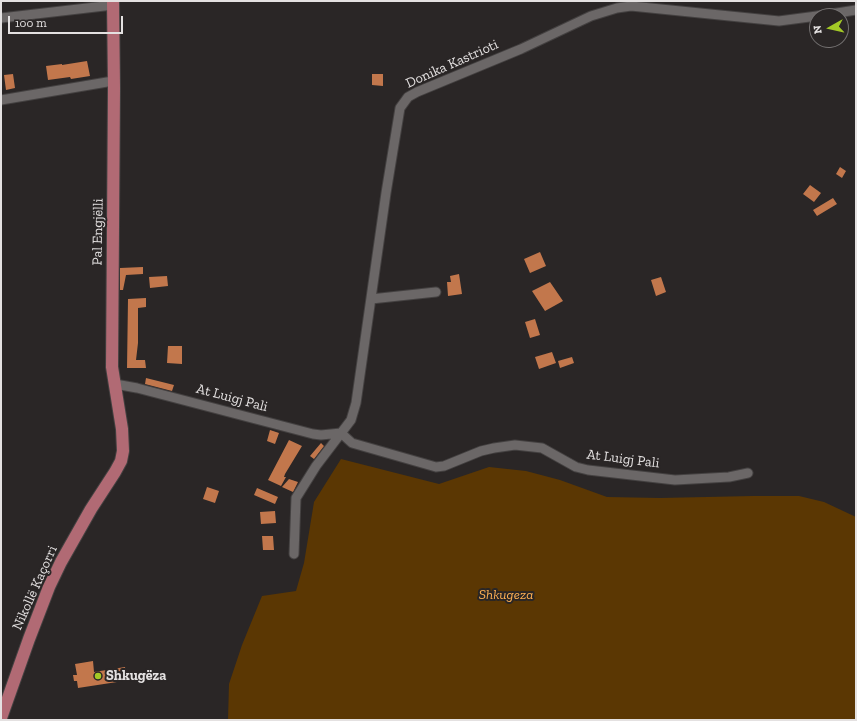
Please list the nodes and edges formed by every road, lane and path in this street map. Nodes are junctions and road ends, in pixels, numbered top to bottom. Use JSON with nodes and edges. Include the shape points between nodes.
{"nodes":[{"id":1,"x":113,"y":3,"type":"edge"},
{"id":2,"x":809,"y":17,"type":"edge"},
{"id":3,"x":1,"y":18,"type":"edge"},
{"id":4,"x":113,"y":81,"type":"junction"},
{"id":5,"x":1,"y":100,"type":"edge"},
{"id":6,"x":436,"y":292,"type":"dead end"},
{"id":7,"x":371,"y":299,"type":"junction"},
{"id":8,"x":115,"y":384,"type":"junction"},
{"id":9,"x":342,"y":433,"type":"junction"},
{"id":10,"x":115,"y":472,"type":"joint"},
{"id":11,"x":748,"y":474,"type":"dead end"},
{"id":12,"x":294,"y":554,"type":"dead end"},
{"id":13,"x":1,"y":718,"type":"edge"}],
"edges":[{"from":1,"to":3,"type":"street"},
{"from":1,"to":4,"type":"main road","name":"Pal Engjëlli"},
{"from":2,"to":7,"type":"street","name":"Donika Kastrioti","via":[[779,21],[631,6],[617,8],[591,16],[408,97],[400,108]]},
{"from":4,"to":5,"type":"street"},
{"from":4,"to":8,"type":"main road","name":"Pal Engjëlli","via":[[112,367]]},
{"from":6,"to":7,"type":"street"},
{"from":7,"to":9,"type":"street","name":"Donika Kastrioti","via":[[356,403],[351,420]]},
{"from":8,"to":9,"type":"street","name":"At Luigj Pali","via":[[313,434]]},
{"from":8,"to":10,"type":"main road","name":"Pal Engjëlli","via":[[123,451]]},
{"from":9,"to":11,"type":"street","name":"At Luigj Pali","via":[[352,444],[436,467],[481,451],[515,445],[542,448],[576,467],[588,470],[675,480]]},
{"from":9,"to":12,"type":"street","via":[[316,466],[296,498]]},
{"from":10,"to":13,"type":"main road","name":"Nikollë Kaçorri","via":[[61,562],[49,587]]}]}
